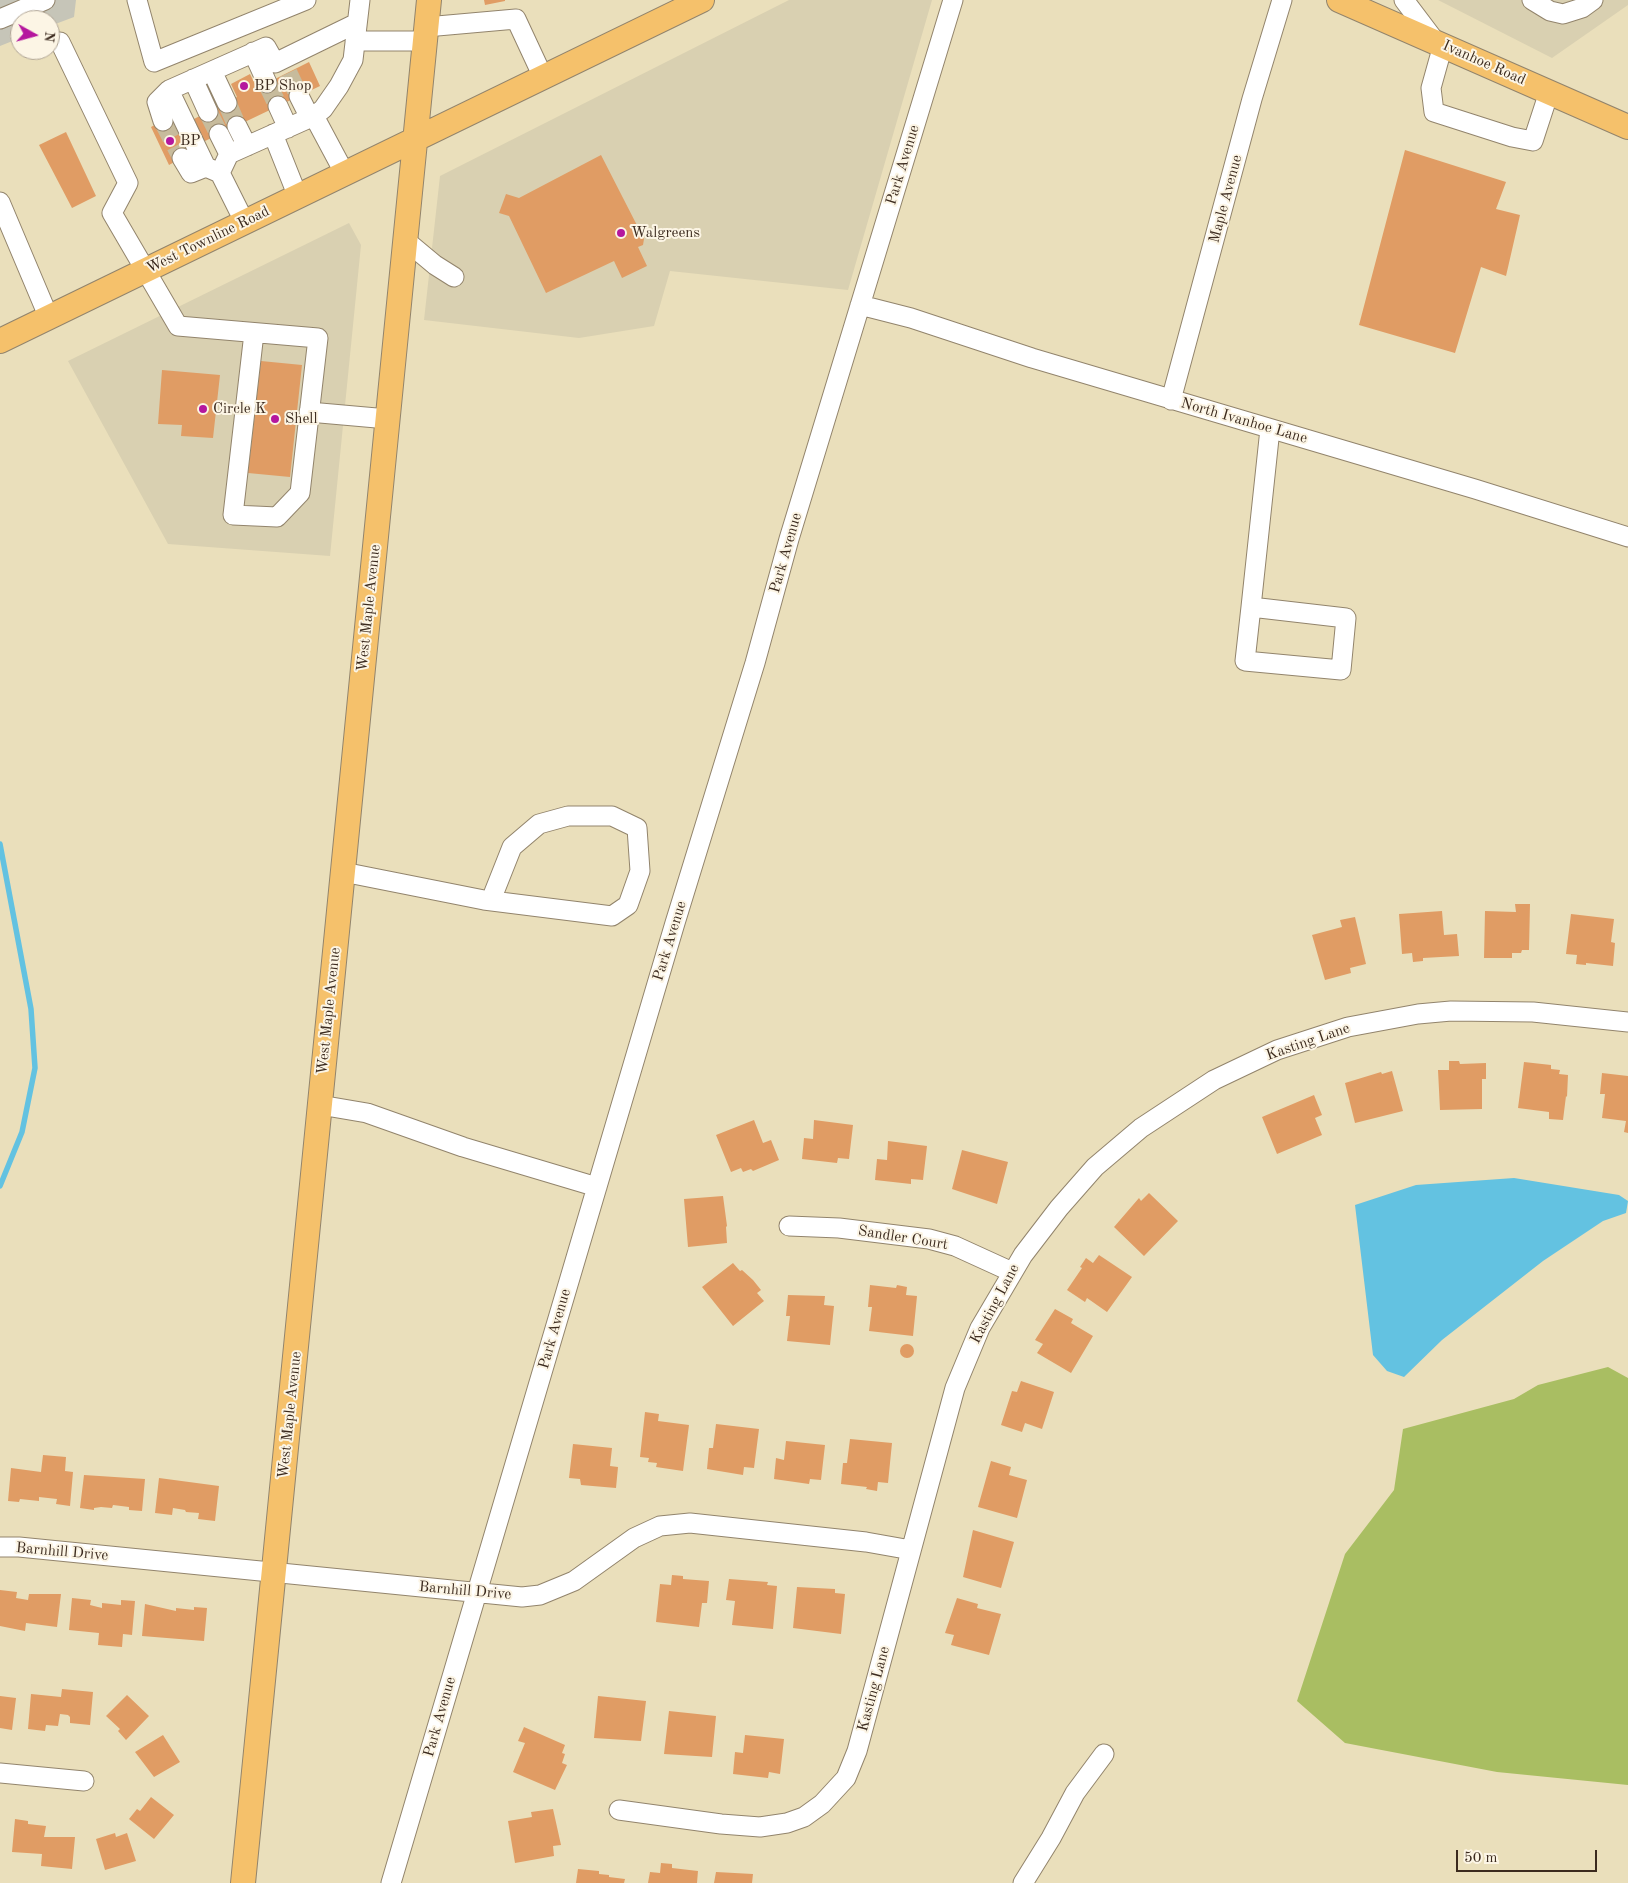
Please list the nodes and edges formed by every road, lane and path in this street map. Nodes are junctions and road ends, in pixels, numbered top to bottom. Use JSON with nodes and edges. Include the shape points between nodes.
{"nodes":[{"id":1,"x":45,"y":0,"type":"edge"},
{"id":2,"x":137,"y":0,"type":"edge"},
{"id":3,"x":306,"y":0,"type":"edge"},
{"id":4,"x":360,"y":0,"type":"edge"},
{"id":5,"x":429,"y":0,"type":"edge"},
{"id":6,"x":702,"y":0,"type":"edge"},
{"id":7,"x":953,"y":0,"type":"edge"},
{"id":8,"x":1282,"y":0,"type":"edge"},
{"id":9,"x":1339,"y":0,"type":"edge"},
{"id":10,"x":1404,"y":0,"type":"edge"},
{"id":11,"x":1532,"y":0,"type":"edge"},
{"id":12,"x":1593,"y":0,"type":"edge"},
{"id":13,"x":0,"y":19,"type":"edge"},
{"id":14,"x":356,"y":32,"type":"junction"},
{"id":15,"x":426,"y":34,"type":"junction"},
{"id":16,"x":60,"y":42,"type":"dead end"},
{"id":17,"x":1439,"y":43,"type":"junction"},
{"id":18,"x":253,"y":52,"type":"junction"},
{"id":19,"x":212,"y":71,"type":"junction"},
{"id":20,"x":543,"y":78,"type":"junction"},
{"id":21,"x":193,"y":79,"type":"junction"},
{"id":22,"x":267,"y":83,"type":"tunnel mouth"},
{"id":23,"x":169,"y":90,"type":"junction"},
{"id":24,"x":1549,"y":92,"type":"junction"},
{"id":25,"x":298,"y":96,"type":"tunnel mouth"},
{"id":26,"x":227,"y":103,"type":"tunnel mouth"},
{"id":27,"x":278,"y":106,"type":"tunnel mouth"},
{"id":28,"x":208,"y":112,"type":"tunnel mouth"},
{"id":29,"x":312,"y":117,"type":"junction"},
{"id":30,"x":162,"y":121,"type":"tunnel mouth"},
{"id":31,"x":237,"y":126,"type":"tunnel mouth"},
{"id":32,"x":1628,"y":128,"type":"edge"},
{"id":33,"x":281,"y":131,"type":"junction"},
{"id":34,"x":220,"y":134,"type":"tunnel mouth"},
{"id":35,"x":415,"y":140,"type":"junction"},
{"id":36,"x":247,"y":146,"type":"junction"},
{"id":37,"x":229,"y":154,"type":"junction"},
{"id":38,"x":182,"y":158,"type":"tunnel mouth"},
{"id":39,"x":213,"y":170,"type":"junction"},
{"id":40,"x":345,"y":174,"type":"junction"},
{"id":41,"x":298,"y":197,"type":"junction"},
{"id":42,"x":0,"y":202,"type":"edge"},
{"id":43,"x":245,"y":223,"type":"junction"},
{"id":44,"x":405,"y":240,"type":"junction"},
{"id":45,"x":145,"y":271,"type":"junction"},
{"id":46,"x":454,"y":277,"type":"dead end"},
{"id":47,"x":860,"y":305,"type":"junction"},
{"id":48,"x":49,"y":318,"type":"junction"},
{"id":49,"x":254,"y":333,"type":"junction"},
{"id":50,"x":0,"y":341,"type":"edge"},
{"id":51,"x":1171,"y":400,"type":"junction"},
{"id":52,"x":309,"y":412,"type":"junction"},
{"id":53,"x":388,"y":419,"type":"junction"},
{"id":54,"x":1270,"y":428,"type":"junction"},
{"id":55,"x":1628,"y":537,"type":"edge"},
{"id":56,"x":1251,"y":608,"type":"junction"},
{"id":57,"x":343,"y":872,"type":"junction"},
{"id":58,"x":491,"y":900,"type":"junction"},
{"id":59,"x":1628,"y":1022,"type":"edge"},
{"id":60,"x":320,"y":1105,"type":"junction"},
{"id":61,"x":597,"y":1187,"type":"junction"},
{"id":62,"x":789,"y":1226,"type":"dead end"},
{"id":63,"x":1012,"y":1272,"type":"junction"},
{"id":64,"x":0,"y":1547,"type":"edge"},
{"id":65,"x":911,"y":1550,"type":"junction"},
{"id":66,"x":274,"y":1573,"type":"junction"},
{"id":67,"x":476,"y":1593,"type":"junction"},
{"id":68,"x":1104,"y":1754,"type":"dead end"},
{"id":69,"x":0,"y":1773,"type":"edge"},
{"id":70,"x":84,"y":1780,"type":"dead end"},
{"id":71,"x":619,"y":1810,"type":"dead end"},
{"id":72,"x":243,"y":1883,"type":"edge"},
{"id":73,"x":390,"y":1883,"type":"edge"},
{"id":74,"x":1023,"y":1883,"type":"edge"}],
"edges":[{"from":1,"to":13,"type":"street"},
{"from":2,"to":3,"type":"street","via":[[154,62]]},
{"from":4,"to":14,"type":"street"},
{"from":5,"to":15,"type":"main road","name":"West Maple Avenue"},
{"from":6,"to":20,"type":"main road","name":"West Townline Road"},
{"from":7,"to":47,"type":"street","name":"Park Avenue"},
{"from":8,"to":51,"type":"street","name":"Maple Avenue"},
{"from":9,"to":17,"type":"main road","name":"Ivanhoe Road"},
{"from":10,"to":17,"type":"street"},
{"from":11,"to":12,"type":"street","via":[[1550,11],[1563,14],[1582,8]]},
{"from":14,"to":15,"type":"street"},
{"from":14,"to":18,"type":"street","via":[[285,66],[275,63],[266,46]]},
{"from":14,"to":29,"type":"street","via":[[353,60],[340,86],[323,109]]},
{"from":15,"to":20,"type":"street","via":[[516,19]]},
{"from":15,"to":35,"type":"main road","name":"West Maple Avenue"},
{"from":16,"to":45,"type":"street","via":[[128,182],[112,213]]},
{"from":17,"to":24,"type":"main road","name":"Ivanhoe Road"},
{"from":17,"to":24,"type":"street","via":[[1431,88],[1434,112],[1533,141]]},
{"from":18,"to":19,"type":"street"},
{"from":18,"to":22,"type":"street"},
{"from":19,"to":21,"type":"street"},
{"from":19,"to":26,"type":"street"},
{"from":20,"to":35,"type":"main road","name":"West Townline Road"},
{"from":21,"to":23,"type":"street"},
{"from":21,"to":28,"type":"street"},
{"from":23,"to":30,"type":"street","via":[[157,102]]},
{"from":23,"to":39,"type":"street"},
{"from":24,"to":32,"type":"main road","name":"Ivanhoe Road"},
{"from":25,"to":29,"type":"street"},
{"from":27,"to":33,"type":"street"},
{"from":29,"to":33,"type":"street"},
{"from":29,"to":40,"type":"street"},
{"from":31,"to":36,"type":"street"},
{"from":33,"to":36,"type":"street"},
{"from":33,"to":41,"type":"street"},
{"from":34,"to":37,"type":"street"},
{"from":35,"to":40,"type":"main road","name":"West Townline Road"},
{"from":35,"to":44,"type":"main road","name":"West Maple Avenue"},
{"from":36,"to":37,"type":"street"},
{"from":37,"to":39,"type":"street"},
{"from":38,"to":39,"type":"street","via":[[190,173]]},
{"from":39,"to":43,"type":"street"},
{"from":40,"to":41,"type":"main road","name":"West Townline Road"},
{"from":41,"to":43,"type":"main road","name":"West Townline Road"},
{"from":42,"to":48,"type":"street"},
{"from":43,"to":45,"type":"main road","name":"West Townline Road"},
{"from":44,"to":46,"type":"street","via":[[435,266]]},
{"from":44,"to":53,"type":"main road","name":"West Maple Avenue"},
{"from":45,"to":48,"type":"main road","name":"West Townline Road"},
{"from":45,"to":49,"type":"street","via":[[178,326]]},
{"from":47,"to":51,"type":"street","name":"North Ivanhoe Lane"},
{"from":47,"to":61,"type":"street","name":"Park Avenue"},
{"from":48,"to":50,"type":"main road","name":"West Townline Road"},
{"from":49,"to":52,"type":"street","via":[[318,338]]},
{"from":49,"to":52,"type":"street","via":[[233,515],[277,517],[300,493]]},
{"from":51,"to":54,"type":"street","name":"North Ivanhoe Lane"},
{"from":52,"to":53,"type":"street"},
{"from":53,"to":57,"type":"main road","name":"West Maple Avenue"},
{"from":54,"to":55,"type":"street","name":"North Ivanhoe Lane"},
{"from":54,"to":56,"type":"street"},
{"from":56,"to":56,"type":"street","via":[[1245,661],[1341,670],[1346,618]]},
{"from":57,"to":58,"type":"street"},
{"from":57,"to":60,"type":"main road","name":"West Maple Avenue"},
{"from":58,"to":58,"type":"street","via":[[612,916],[628,905],[640,871],[637,828],[612,816],[568,816],[539,824],[512,847]]},
{"from":59,"to":63,"type":"street","name":"Kasting Lane","via":[[1533,1012],[1451,1011],[1348,1027],[1277,1050],[1214,1080],[1141,1128],[1095,1167],[1059,1208]]},
{"from":60,"to":61,"type":"street","via":[[367,1113],[462,1147]]},
{"from":60,"to":66,"type":"main road","name":"West Maple Avenue"},
{"from":61,"to":67,"type":"street","name":"Park Avenue"},
{"from":62,"to":63,"type":"street","name":"Sandler Court","via":[[839,1228],[929,1239],[955,1246]]},
{"from":63,"to":65,"type":"street","name":"Kasting Lane","via":[[980,1328],[955,1388]]},
{"from":64,"to":66,"type":"street","name":"Barnhill Drive"},
{"from":65,"to":67,"type":"street","name":"Barnhill Drive","via":[[866,1542],[690,1524],[660,1526],[634,1538],[574,1581],[540,1595],[522,1597]]},
{"from":65,"to":71,"type":"street","name":"Kasting Lane","via":[[857,1751],[846,1778],[822,1804],[804,1818],[760,1827]]},
{"from":66,"to":67,"type":"street","name":"Barnhill Drive"},
{"from":66,"to":72,"type":"main road","name":"West Maple Avenue"},
{"from":67,"to":73,"type":"street","name":"Park Avenue"},
{"from":68,"to":74,"type":"street","via":[[1075,1793]]},
{"from":69,"to":70,"type":"street"}]}
